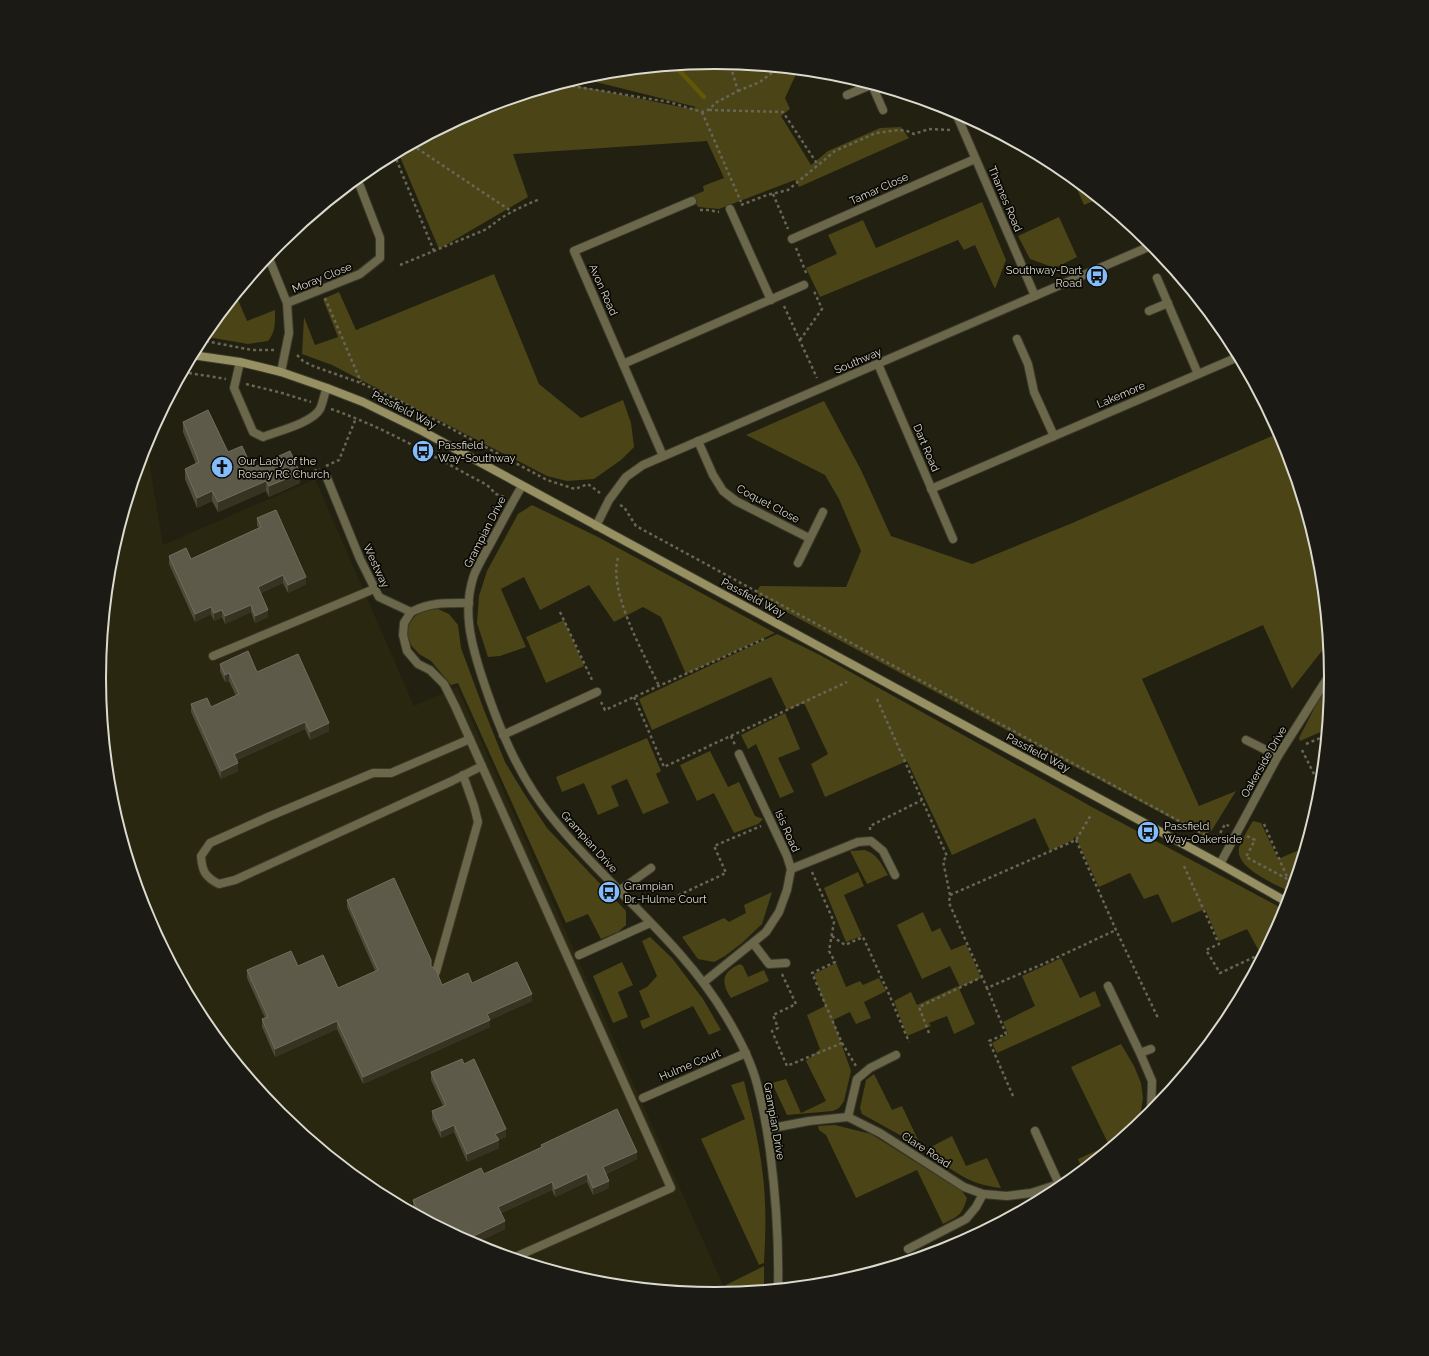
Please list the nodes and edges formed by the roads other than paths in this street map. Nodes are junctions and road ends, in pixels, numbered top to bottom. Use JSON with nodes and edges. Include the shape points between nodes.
{"nodes":[{"id":1,"x":864,"y":88,"type":"edge"},
{"id":2,"x":874,"y":90,"type":"edge"},
{"id":3,"x":847,"y":95,"type":"dead end"},
{"id":4,"x":883,"y":110,"type":"dead end"},
{"id":5,"x":958,"y":120,"type":"edge"},
{"id":6,"x":975,"y":159,"type":"junction"},
{"id":7,"x":360,"y":186,"type":"dead end"},
{"id":8,"x":692,"y":201,"type":"road end"},
{"id":9,"x":730,"y":209,"type":"road end"},
{"id":10,"x":792,"y":239,"type":"road end"},
{"id":11,"x":1146,"y":248,"type":"edge"},
{"id":12,"x":270,"y":262,"type":"edge"},
{"id":13,"x":1157,"y":278,"type":"dead end"},
{"id":14,"x":807,"y":283,"type":"road end"},
{"id":15,"x":1035,"y":296,"type":"junction"},
{"id":16,"x":771,"y":300,"type":"junction"},
{"id":17,"x":287,"y":303,"type":"junction"},
{"id":18,"x":1168,"y":303,"type":"junction"},
{"id":19,"x":1149,"y":311,"type":"dead end"},
{"id":20,"x":1017,"y":338,"type":"dead end"},
{"id":21,"x":198,"y":356,"type":"edge"},
{"id":22,"x":1233,"y":359,"type":"edge"},
{"id":23,"x":240,"y":362,"type":"junction"},
{"id":24,"x":623,"y":364,"type":"junction"},
{"id":25,"x":878,"y":364,"type":"junction"},
{"id":26,"x":281,"y":372,"type":"junction"},
{"id":27,"x":1198,"y":374,"type":"junction"},
{"id":28,"x":327,"y":388,"type":"junction"},
{"id":29,"x":1054,"y":436,"type":"junction"},
{"id":30,"x":698,"y":441,"type":"junction"},
{"id":31,"x":663,"y":456,"type":"junction"},
{"id":32,"x":327,"y":478,"type":"dead end"},
{"id":33,"x":522,"y":486,"type":"junction"},
{"id":34,"x":931,"y":489,"type":"junction"},
{"id":35,"x":823,"y":512,"type":"dead end"},
{"id":36,"x":596,"y":526,"type":"junction"},
{"id":37,"x":809,"y":538,"type":"junction"},
{"id":38,"x":953,"y":540,"type":"dead end"},
{"id":39,"x":798,"y":563,"type":"dead end"},
{"id":40,"x":374,"y":589,"type":"junction"},
{"id":41,"x":468,"y":603,"type":"junction"},
{"id":42,"x":411,"y":612,"type":"junction"},
{"id":43,"x":213,"y":656,"type":"dead end"},
{"id":44,"x":1324,"y":684,"type":"edge"},
{"id":45,"x":597,"y":692,"type":"road end"},
{"id":46,"x":503,"y":735,"type":"junction"},
{"id":47,"x":470,"y":739,"type":"junction"},
{"id":48,"x":1246,"y":740,"type":"dead end"},
{"id":49,"x":739,"y":754,"type":"dead end"},
{"id":50,"x":1278,"y":756,"type":"junction"},
{"id":51,"x":482,"y":766,"type":"junction"},
{"id":52,"x":463,"y":775,"type":"junction"},
{"id":53,"x":1220,"y":864,"type":"junction"},
{"id":54,"x":651,"y":868,"type":"dead end"},
{"id":55,"x":791,"y":869,"type":"junction"},
{"id":56,"x":895,"y":875,"type":"dead end"},
{"id":57,"x":618,"y":891,"type":"junction"},
{"id":58,"x":1282,"y":899,"type":"edge"},
{"id":59,"x":650,"y":923,"type":"junction"},
{"id":60,"x":753,"y":943,"type":"junction"},
{"id":61,"x":579,"y":955,"type":"dead end"},
{"id":62,"x":786,"y":963,"type":"dead end"},
{"id":63,"x":436,"y":972,"type":"edge"},
{"id":64,"x":704,"y":982,"type":"junction"},
{"id":65,"x":1108,"y":986,"type":"dead end"},
{"id":66,"x":1151,"y":1049,"type":"dead end"},
{"id":67,"x":746,"y":1053,"type":"junction"},
{"id":68,"x":1140,"y":1053,"type":"junction"},
{"id":69,"x":896,"y":1055,"type":"dead end"},
{"id":70,"x":643,"y":1098,"type":"dead end"},
{"id":71,"x":1151,"y":1102,"type":"edge"},
{"id":72,"x":848,"y":1117,"type":"junction"},
{"id":73,"x":767,"y":1129,"type":"junction"},
{"id":74,"x":1036,"y":1131,"type":"dead end"},
{"id":75,"x":1058,"y":1181,"type":"edge"},
{"id":76,"x":1047,"y":1188,"type":"edge"},
{"id":77,"x":983,"y":1194,"type":"junction"},
{"id":78,"x":908,"y":1248,"type":"dead end"},
{"id":79,"x":519,"y":1255,"type":"edge"},
{"id":80,"x":778,"y":1284,"type":"edge"}],
"edges":[{"from":1,"to":3,"type":"street"},
{"from":2,"to":4,"type":"street"},
{"from":5,"to":6,"type":"street","name":"Thames Road"},
{"from":6,"to":10,"type":"street","name":"Tamar Close"},
{"from":6,"to":15,"type":"street","name":"Thames Road"},
{"from":7,"to":17,"type":"street","name":"Moray Close","via":[[380,238],[380,258],[360,274]]},
{"from":8,"to":24,"type":"street","name":"Avon Road","via":[[574,251]]},
{"from":9,"to":16,"type":"street"},
{"from":11,"to":15,"type":"street","name":"Southway"},
{"from":12,"to":17,"type":"street"},
{"from":13,"to":18,"type":"street"},
{"from":14,"to":16,"type":"street"},
{"from":15,"to":25,"type":"street","name":"Southway"},
{"from":16,"to":24,"type":"street"},
{"from":17,"to":26,"type":"street","via":[[289,332]]},
{"from":18,"to":19,"type":"street"},
{"from":18,"to":27,"type":"street"},
{"from":20,"to":29,"type":"street","via":[[1028,364],[1034,392]]},
{"from":21,"to":23,"type":"street","name":"Passfield Way"},
{"from":22,"to":27,"type":"street","name":"Lakemore"},
{"from":23,"to":26,"type":"street","name":"Passfield Way"},
{"from":23,"to":28,"type":"street","via":[[234,388],[253,432],[263,437],[315,415],[320,409]]},
{"from":24,"to":31,"type":"street","name":"Avon Road"},
{"from":25,"to":30,"type":"street","name":"Southway"},
{"from":25,"to":34,"type":"street","name":"Dart Road"},
{"from":26,"to":28,"type":"street","name":"Passfield Way"},
{"from":27,"to":29,"type":"street","name":"Lakemore"},
{"from":28,"to":33,"type":"street","name":"Passfield Way","via":[[363,402],[424,432]]},
{"from":29,"to":34,"type":"street","name":"Lakemore"},
{"from":30,"to":31,"type":"street","name":"Southway"},
{"from":30,"to":37,"type":"street","name":"Coquet Close","via":[[723,491],[736,501]]},
{"from":31,"to":36,"type":"street","name":"Southway","via":[[626,477],[609,500]]},
{"from":32,"to":40,"type":"street","name":"Westway"},
{"from":33,"to":36,"type":"street","name":"Passfield Way"},
{"from":33,"to":41,"type":"street","name":"Grampian Drive","via":[[474,574]]},
{"from":34,"to":38,"type":"street","name":"Dart Road"},
{"from":35,"to":37,"type":"street"},
{"from":36,"to":53,"type":"street","name":"Passfield Way"},
{"from":37,"to":39,"type":"street"},
{"from":40,"to":42,"type":"street","name":"Westway","via":[[379,597]]},
{"from":40,"to":43,"type":"street"},
{"from":41,"to":42,"type":"street","via":[[436,603]]},
{"from":41,"to":46,"type":"street","name":"Grampian Drive","via":[[472,646]]},
{"from":42,"to":47,"type":"street","via":[[404,623],[403,635],[407,651],[418,664],[430,670],[444,684]]},
{"from":44,"to":50,"type":"street","name":"Oakerside Drive"},
{"from":45,"to":46,"type":"street"},
{"from":46,"to":57,"type":"street","name":"Grampian Drive","via":[[523,776],[550,814]]},
{"from":47,"to":51,"type":"street"},
{"from":47,"to":52,"type":"street","via":[[390,773],[373,773],[210,844],[201,856],[202,867],[209,879],[218,884],[235,880]]},
{"from":48,"to":50,"type":"street"},
{"from":49,"to":55,"type":"street","name":"Isis Road"},
{"from":50,"to":53,"type":"street","name":"Oakerside Drive"},
{"from":51,"to":52,"type":"street"},
{"from":51,"to":79,"type":"street","via":[[671,1188]]},
{"from":52,"to":63,"type":"street","via":[[478,822]]},
{"from":53,"to":58,"type":"street","name":"Passfield Way"},
{"from":54,"to":57,"type":"street"},
{"from":55,"to":56,"type":"street","via":[[858,842],[871,841],[882,851]]},
{"from":55,"to":60,"type":"street","name":"Isis Road","via":[[779,912],[766,932]]},
{"from":57,"to":59,"type":"street","name":"Grampian Drive"},
{"from":59,"to":61,"type":"street"},
{"from":59,"to":64,"type":"street","name":"Grampian Drive"},
{"from":60,"to":62,"type":"street","via":[[770,964]]},
{"from":60,"to":64,"type":"street","name":"Isis Road"},
{"from":64,"to":67,"type":"street","name":"Grampian Drive"},
{"from":65,"to":68,"type":"street"},
{"from":66,"to":68,"type":"street"},
{"from":67,"to":70,"type":"street","name":"Hulme Court"},
{"from":67,"to":73,"type":"street","name":"Grampian Drive","via":[[757,1083]]},
{"from":68,"to":71,"type":"street","via":[[1152,1081]]},
{"from":69,"to":72,"type":"street","via":[[870,1068],[857,1079]]},
{"from":72,"to":73,"type":"street"},
{"from":72,"to":77,"type":"street","name":"Clare Road","via":[[880,1133],[964,1187]]},
{"from":73,"to":80,"type":"street","name":"Grampian Drive","via":[[776,1194]]},
{"from":74,"to":75,"type":"street"},
{"from":76,"to":77,"type":"street","name":"Clare Road","via":[[1007,1196]]},
{"from":77,"to":78,"type":"street","via":[[976,1208],[966,1219]]}]}
